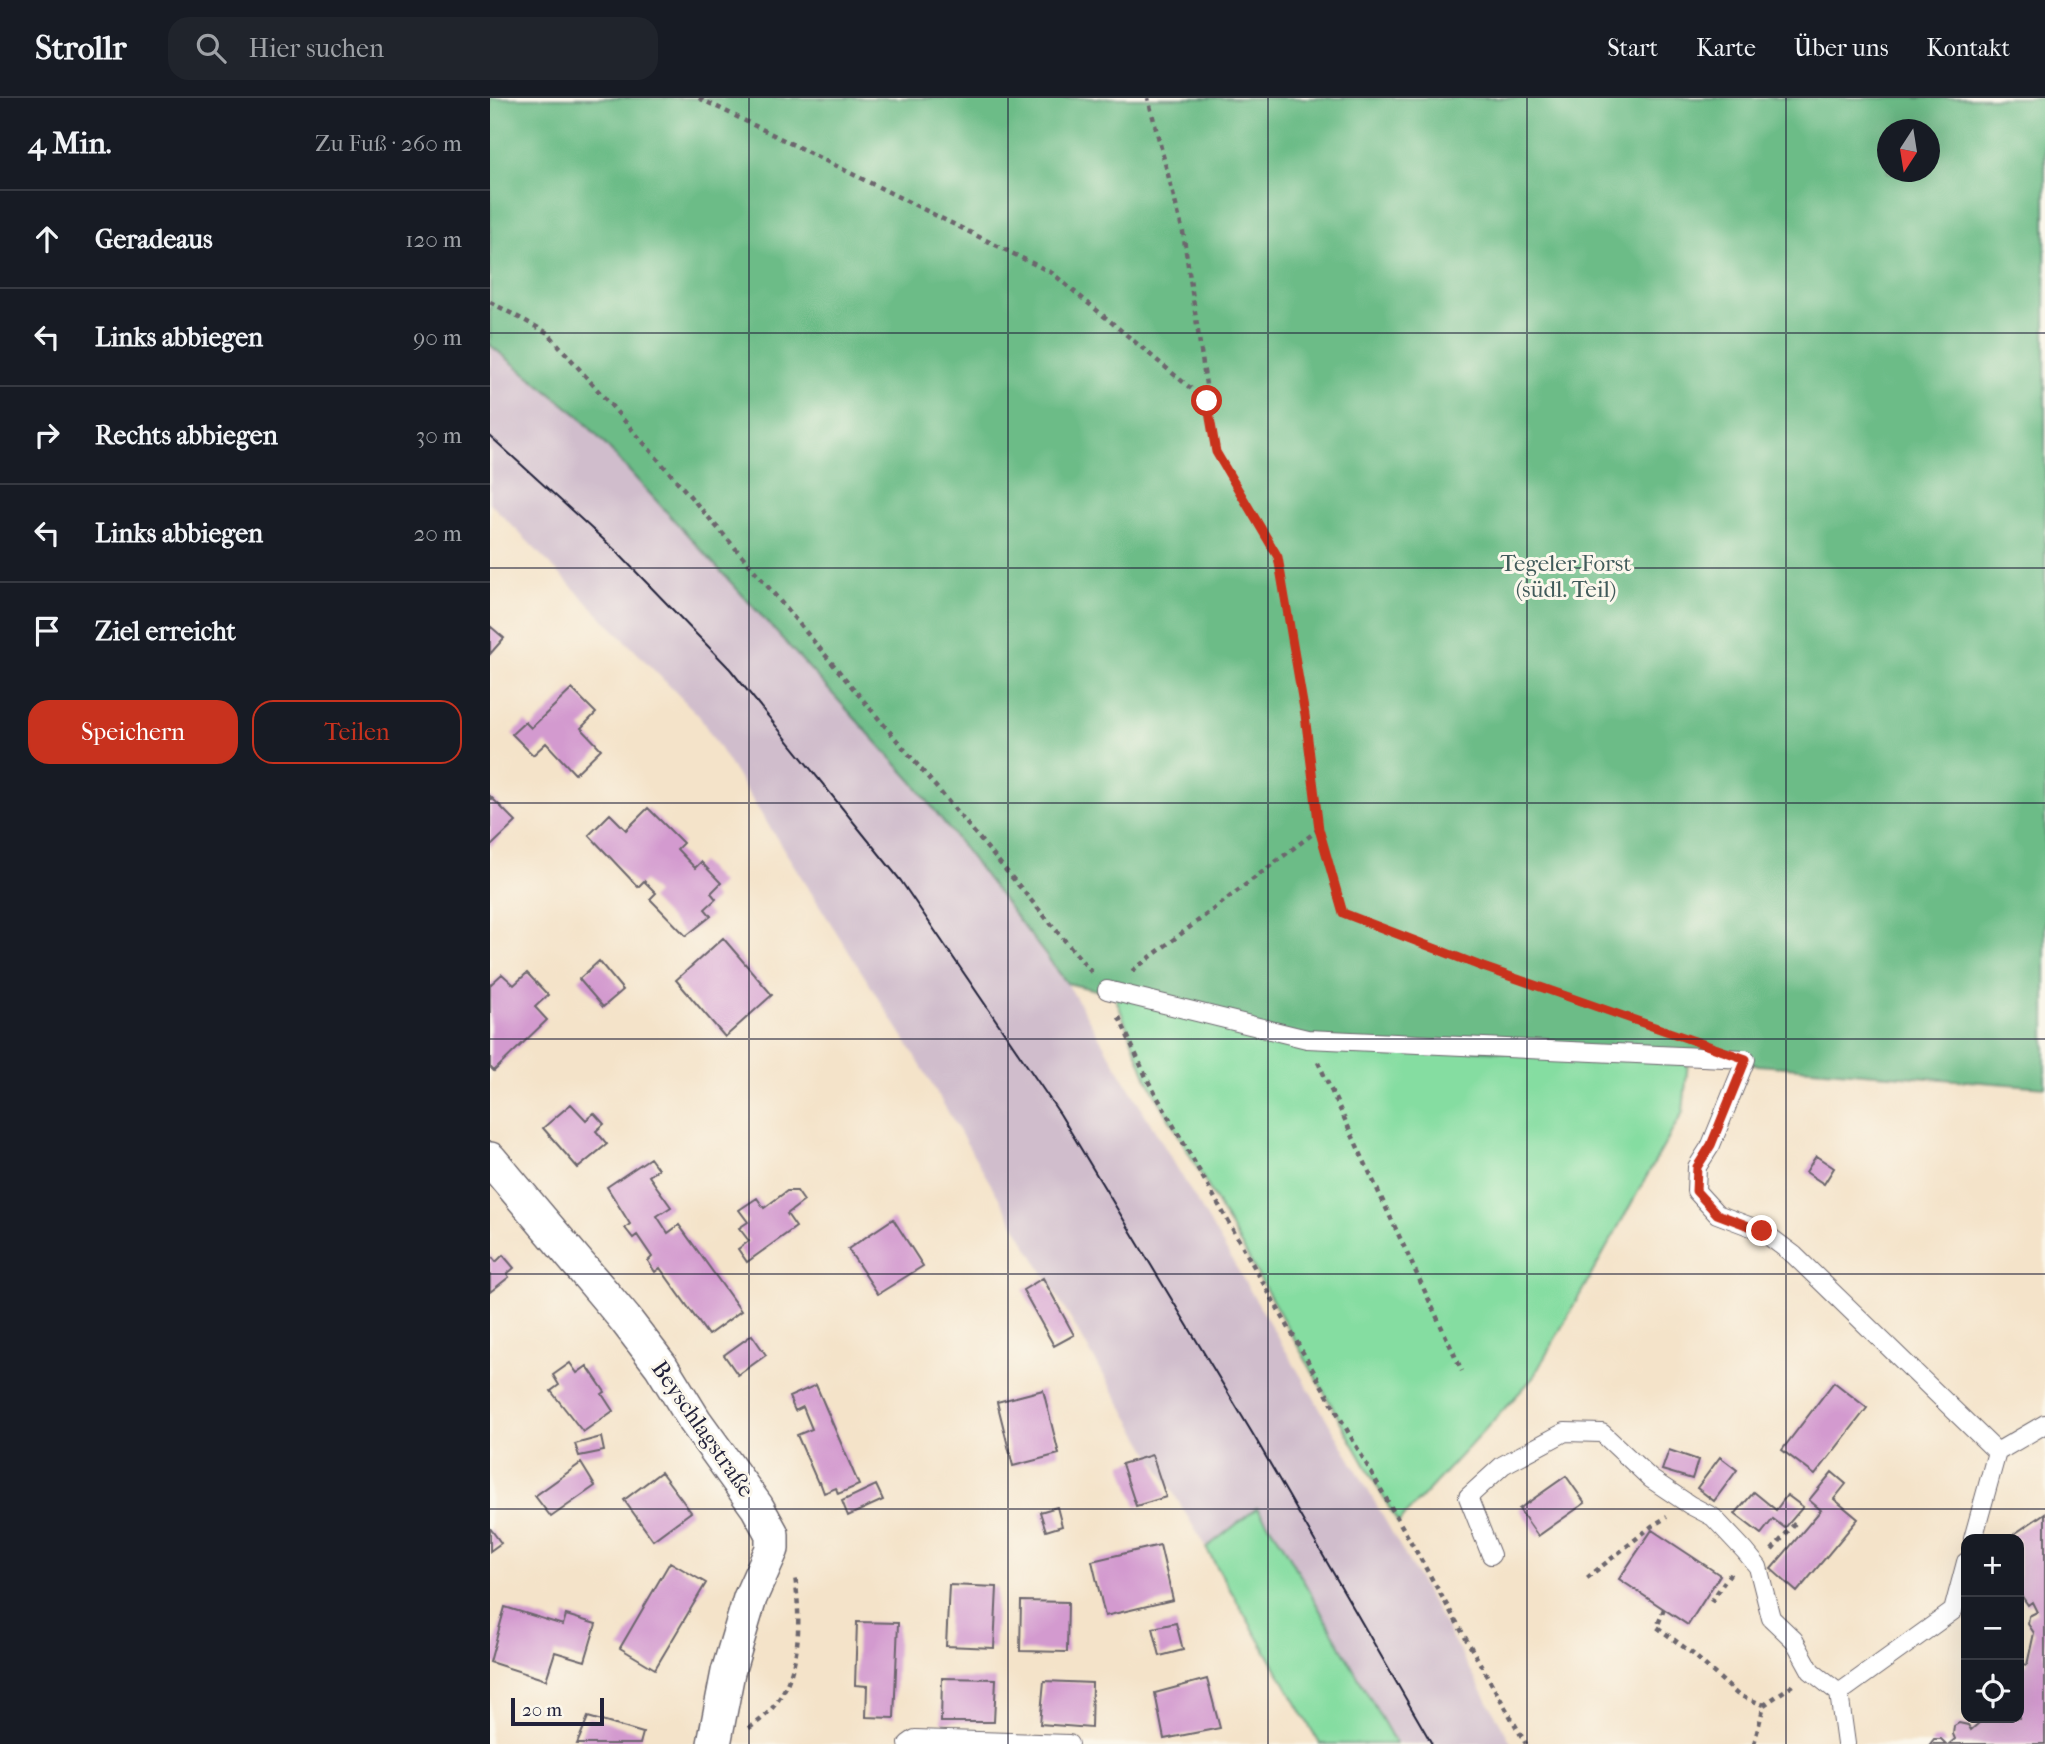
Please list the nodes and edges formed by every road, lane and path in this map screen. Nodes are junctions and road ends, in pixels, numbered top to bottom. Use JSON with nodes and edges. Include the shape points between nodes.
{"nodes":[{"id":1,"x":699,"y":98,"type":"edge"},
{"id":2,"x":1148,"y":98,"type":"edge"},
{"id":3,"x":490,"y":302,"type":"edge"},
{"id":4,"x":1207,"y":401,"type":"junction"},
{"id":5,"x":1319,"y":829,"type":"junction"},
{"id":6,"x":1107,"y":990,"type":"junction"},
{"id":7,"x":1671,"y":1032,"type":"dead end"},
{"id":8,"x":1307,"y":1039,"type":"junction"},
{"id":9,"x":490,"y":1159,"type":"edge"},
{"id":10,"x":1462,"y":1371,"type":"dead end"},
{"id":11,"x":2045,"y":1424,"type":"edge"},
{"id":12,"x":1997,"y":1452,"type":"junction"},
{"id":13,"x":1690,"y":1505,"type":"junction"},
{"id":14,"x":1797,"y":1521,"type":"dead end"},
{"id":15,"x":1974,"y":1534,"type":"edge"},
{"id":16,"x":772,"y":1549,"type":"junction"},
{"id":17,"x":1745,"y":1551,"type":"junction"},
{"id":18,"x":1491,"y":1555,"type":"dead end"},
{"id":19,"x":1758,"y":1567,"type":"junction"},
{"id":20,"x":1587,"y":1578,"type":"dead end"},
{"id":21,"x":1961,"y":1581,"type":"edge"},
{"id":22,"x":1711,"y":1602,"type":"dead end"},
{"id":23,"x":1664,"y":1609,"type":"dead end"},
{"id":24,"x":1811,"y":1671,"type":"junction"},
{"id":25,"x":1839,"y":1693,"type":"junction"},
{"id":26,"x":1764,"y":1705,"type":"junction"},
{"id":27,"x":744,"y":1731,"type":"dead end"},
{"id":28,"x":714,"y":1744,"type":"edge"},
{"id":29,"x":908,"y":1744,"type":"edge"},
{"id":30,"x":1069,"y":1744,"type":"edge"},
{"id":31,"x":1526,"y":1744,"type":"edge"},
{"id":32,"x":1754,"y":1744,"type":"edge"},
{"id":33,"x":1846,"y":1744,"type":"edge"}],
"edges":[{"from":1,"to":4,"type":"path","via":[[1052,273]]},
{"from":2,"to":4,"type":"path","via":[[1183,232]]},
{"from":3,"to":6,"type":"path","via":[[548,333],[743,556]]},
{"from":4,"to":5,"type":"path","via":[[1216,452],[1278,557]]},
{"from":5,"to":6,"type":"path"},
{"from":5,"to":7,"type":"path","via":[[1343,913]]},
{"from":6,"to":8,"type":"lane"},
{"from":6,"to":31,"type":"path","via":[[1147,1079]]},
{"from":8,"to":10,"type":"path"},
{"from":8,"to":12,"type":"lane","via":[[1746,1059],[1711,1145],[1697,1167],[1696,1191],[1717,1214],[1762,1231],[1794,1255]]},
{"from":9,"to":16,"type":"street","name":"Beyschlagstraße","via":[[661,1366],[757,1507],[772,1534]]},
{"from":11,"to":12,"type":"lane"},
{"from":12,"to":15,"type":"lane"},
{"from":13,"to":17,"type":"lane","via":[[1713,1517]]},
{"from":13,"to":18,"type":"lane","via":[[1651,1479],[1602,1433],[1565,1432],[1503,1465],[1468,1497]]},
{"from":13,"to":20,"type":"path","via":[[1652,1526]]},
{"from":14,"to":19,"type":"path"},
{"from":16,"to":27,"type":"path","via":[[795,1573],[798,1646],[786,1688],[766,1717]]},
{"from":16,"to":28,"type":"street","via":[[750,1598]]},
{"from":17,"to":19,"type":"lane"},
{"from":17,"to":22,"type":"path"},
{"from":19,"to":24,"type":"lane","via":[[1771,1618],[1794,1640]]},
{"from":21,"to":25,"type":"lane","via":[[1953,1611]]},
{"from":23,"to":26,"type":"path","via":[[1657,1627],[1738,1695]]},
{"from":24,"to":25,"type":"lane"},
{"from":24,"to":26,"type":"path"},
{"from":25,"to":33,"type":"lane"},
{"from":26,"to":32,"type":"path"},
{"from":29,"to":30,"type":"lane","via":[[915,1739]]}]}
